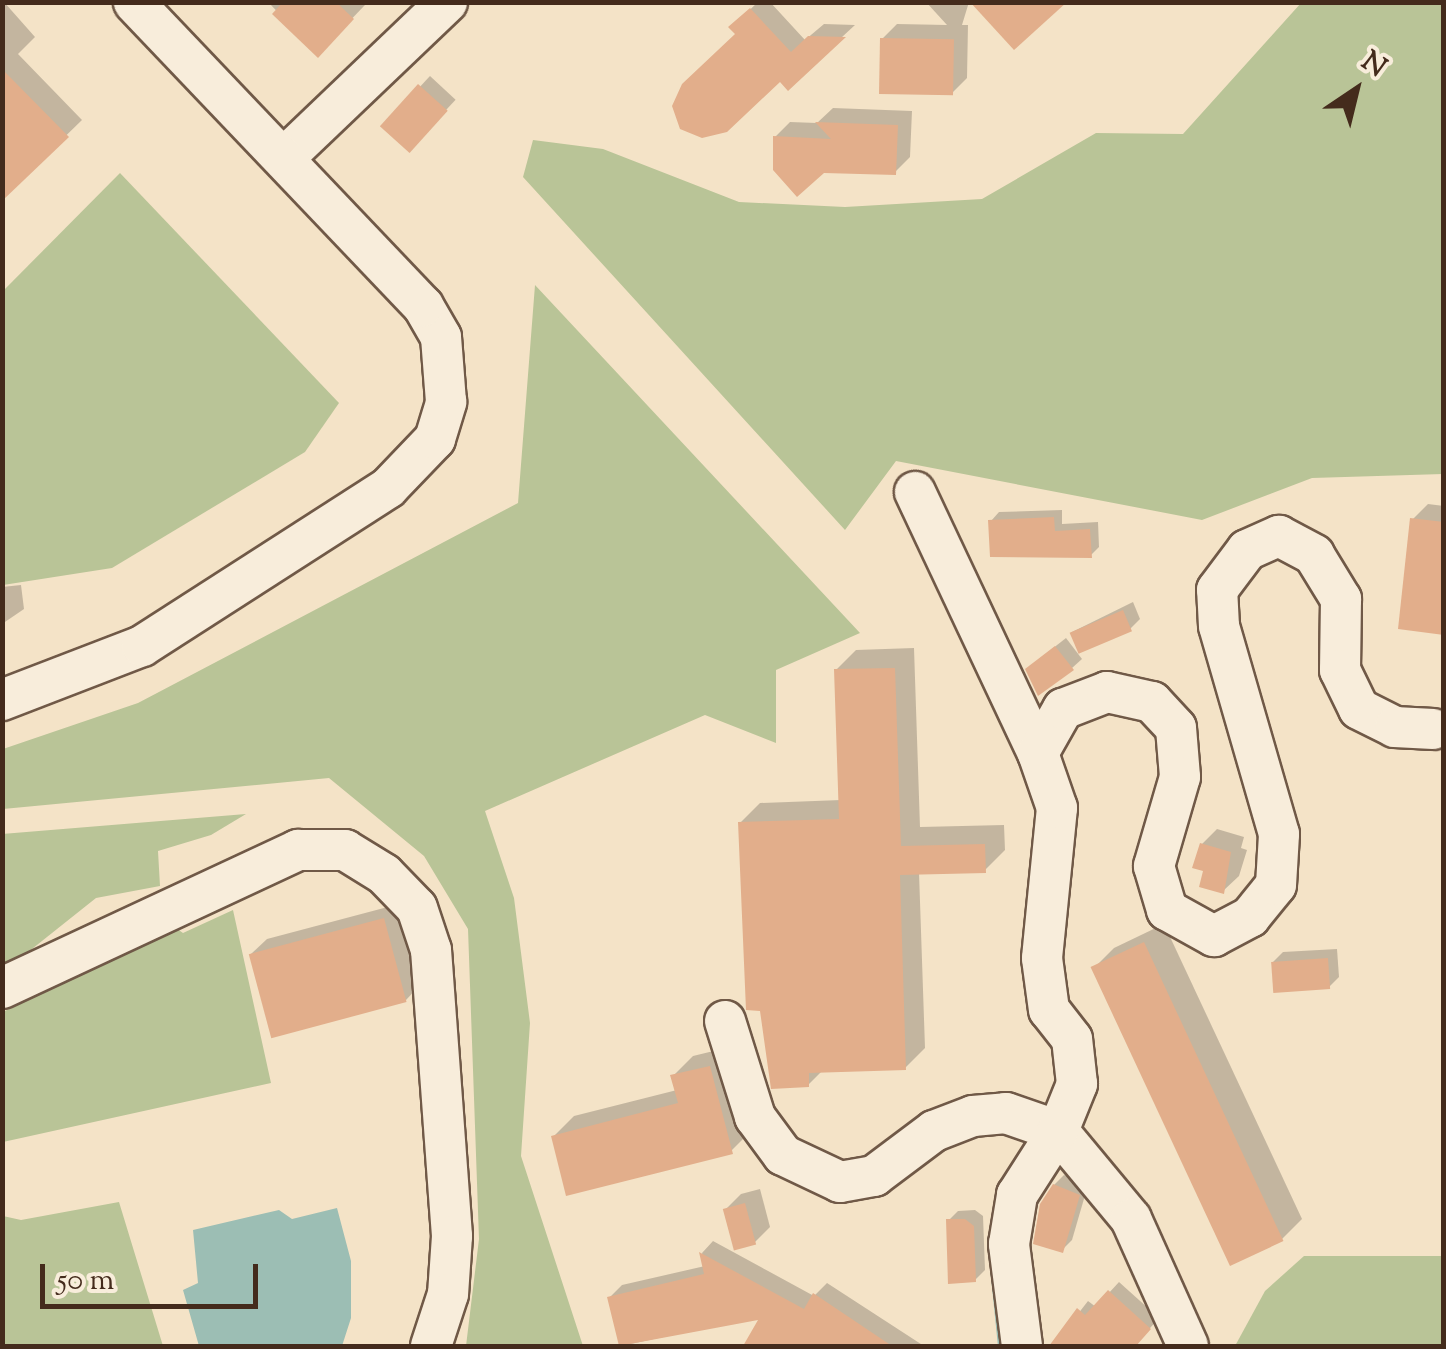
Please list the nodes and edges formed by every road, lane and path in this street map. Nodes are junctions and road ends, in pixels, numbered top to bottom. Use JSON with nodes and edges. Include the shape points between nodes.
{"nodes":[{"id":1,"x":134,"y":2,"type":"edge"},
{"id":2,"x":447,"y":2,"type":"edge"},
{"id":3,"x":285,"y":158,"type":"junction"},
{"id":4,"x":915,"y":492,"type":"dead end"},
{"id":5,"x":2,"y":700,"type":"edge"},
{"id":6,"x":1433,"y":729,"type":"dead end"},
{"id":7,"x":1038,"y":753,"type":"junction"},
{"id":8,"x":2,"y":988,"type":"edge"},
{"id":9,"x":724,"y":1021,"type":"dead end"},
{"id":10,"x":1058,"y":1130,"type":"junction"},
{"id":11,"x":431,"y":1346,"type":"edge"},
{"id":12,"x":1022,"y":1346,"type":"edge"},
{"id":13,"x":1188,"y":1346,"type":"edge"}],
"edges":[{"from":1,"to":3,"type":"street"},
{"from":2,"to":3,"type":"street"},
{"from":3,"to":5,"type":"street","via":[[423,306],[441,337],[446,402],[434,439],[388,488],[198,614],[76,676]]},
{"from":4,"to":7,"type":"street"},
{"from":6,"to":7,"type":"street","via":[[1395,726],[1359,709],[1340,670],[1340,599],[1314,555],[1278,536],[1247,550],[1217,590],[1220,626],[1279,834],[1276,886],[1250,917],[1214,936],[1167,910],[1154,866],[1180,778],[1176,728],[1152,702],[1107,692],[1062,709]]},
{"from":7,"to":10,"type":"street","via":[[1057,808],[1042,958],[1049,1010],[1072,1039],[1077,1084]]},
{"from":8,"to":11,"type":"street","via":[[298,850],[345,850],[384,874],[417,908],[431,950],[452,1236],[448,1294]]},
{"from":9,"to":10,"type":"street","via":[[754,1118],[783,1155],[840,1182],[874,1176],[934,1131],[973,1116],[1006,1112]]},
{"from":10,"to":12,"type":"street","via":[[1017,1196],[1009,1244]]},
{"from":10,"to":13,"type":"street","via":[[1130,1219]]}]}
